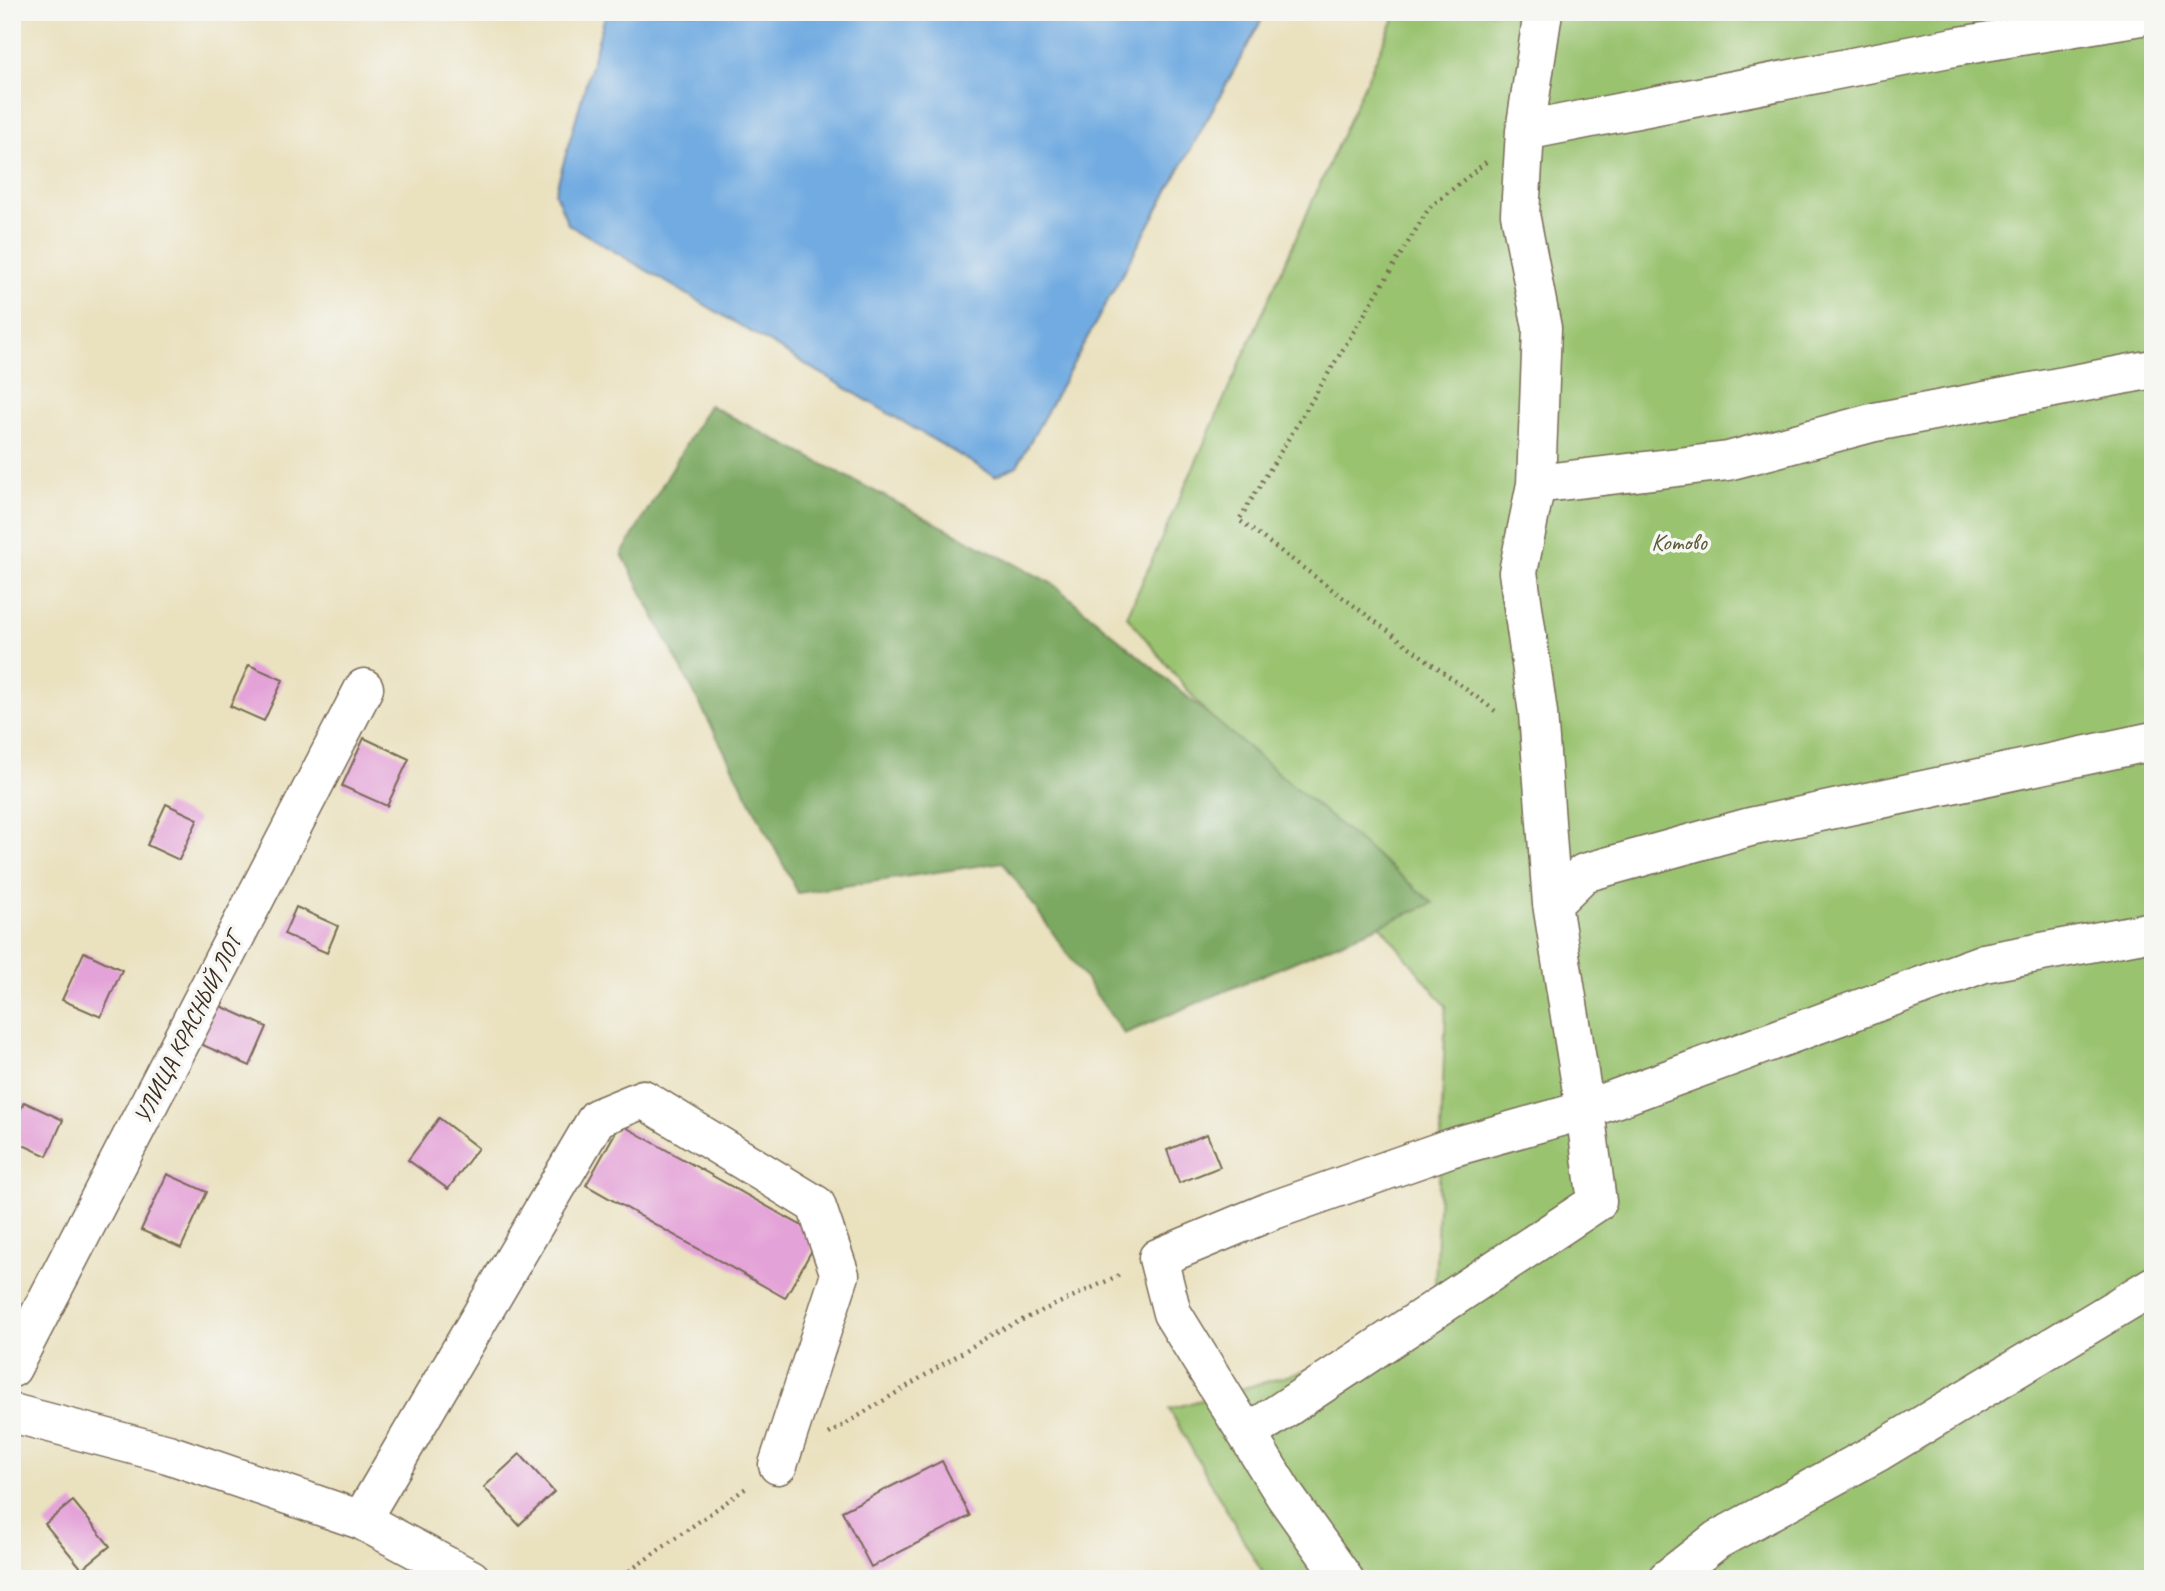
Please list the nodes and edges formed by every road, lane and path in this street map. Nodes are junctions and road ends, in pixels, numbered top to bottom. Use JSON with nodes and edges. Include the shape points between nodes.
{"nodes":[{"id":1,"x":1543,"y":12,"type":"edge"},
{"id":2,"x":2153,"y":14,"type":"edge"},
{"id":3,"x":1525,"y":131,"type":"junction"},
{"id":4,"x":2153,"y":369,"type":"edge"},
{"id":5,"x":1536,"y":484,"type":"junction"},
{"id":6,"x":364,"y":688,"type":"dead end"},
{"id":7,"x":2153,"y":741,"type":"edge"},
{"id":8,"x":1540,"y":745,"type":"junction"},
{"id":9,"x":1552,"y":904,"type":"junction"},
{"id":10,"x":2153,"y":931,"type":"edge"},
{"id":11,"x":1585,"y":1110,"type":"junction"},
{"id":12,"x":1158,"y":1258,"type":"junction"},
{"id":13,"x":2153,"y":1286,"type":"edge"},
{"id":14,"x":12,"y":1368,"type":"edge"},
{"id":15,"x":12,"y":1413,"type":"edge"},
{"id":16,"x":1247,"y":1434,"type":"junction"},
{"id":17,"x":778,"y":1465,"type":"junction"},
{"id":18,"x":361,"y":1520,"type":"junction"},
{"id":19,"x":471,"y":1579,"type":"edge"},
{"id":20,"x":618,"y":1579,"type":"edge"},
{"id":21,"x":1344,"y":1579,"type":"edge"},
{"id":22,"x":1667,"y":1579,"type":"edge"}],
"edges":[{"from":1,"to":3,"type":"street"},
{"from":2,"to":3,"type":"street","via":[[1954,47]]},
{"from":3,"to":5,"type":"street","via":[[1520,214],[1542,328]]},
{"from":3,"to":8,"type":"path","via":[[1429,208],[1239,520]]},
{"from":4,"to":5,"type":"street","via":[[1875,422],[1728,461]]},
{"from":5,"to":8,"type":"street","via":[[1518,572]]},
{"from":6,"to":14,"type":"street","name":"УЛИЦА КРАСНЫЙ ЛОГ"},
{"from":7,"to":9,"type":"street","via":[[1749,827],[1584,873]]},
{"from":8,"to":9,"type":"street"},
{"from":9,"to":11,"type":"street"},
{"from":10,"to":11,"type":"street","via":[[1984,963]]},
{"from":11,"to":12,"type":"street","via":[[1450,1148],[1270,1210]]},
{"from":11,"to":16,"type":"street","via":[[1597,1202]]},
{"from":12,"to":16,"type":"street","via":[[1172,1313]]},
{"from":12,"to":17,"type":"path","via":[[994,1333]]},
{"from":13,"to":22,"type":"street","via":[[1878,1452],[1717,1540]]},
{"from":15,"to":18,"type":"street","via":[[168,1454]]},
{"from":16,"to":21,"type":"street"},
{"from":17,"to":18,"type":"street","via":[[840,1275],[816,1205],[643,1099],[597,1118]]},
{"from":17,"to":20,"type":"path"},
{"from":18,"to":19,"type":"street"}]}
